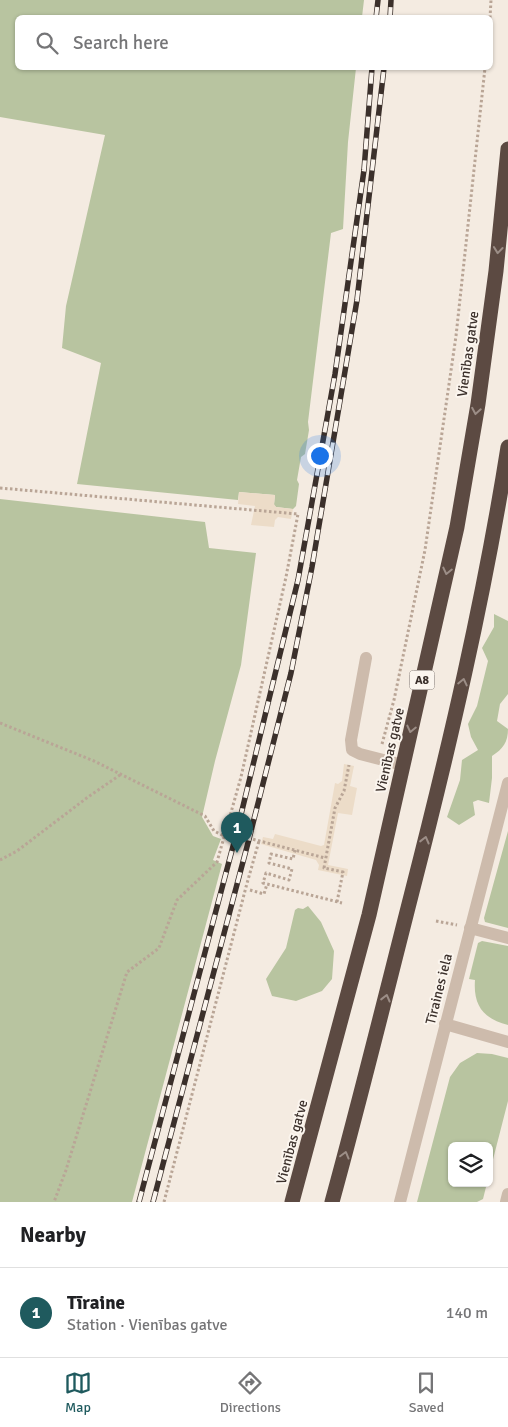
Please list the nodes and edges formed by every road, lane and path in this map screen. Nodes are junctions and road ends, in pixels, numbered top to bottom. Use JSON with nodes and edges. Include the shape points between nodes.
{"nodes":[{"id":1,"x":491,"y":0,"type":"edge"},
{"id":2,"x":490,"y":15,"type":"edge"},
{"id":3,"x":485,"y":70,"type":"edge"},
{"id":4,"x":508,"y":149,"type":"edge"},
{"id":5,"x":508,"y":447,"type":"edge"},
{"id":6,"x":0,"y":488,"type":"edge"},
{"id":7,"x":366,"y":658,"type":"dead end"},
{"id":8,"x":0,"y":722,"type":"edge"},
{"id":9,"x":378,"y":759,"type":"junction"},
{"id":10,"x":349,"y":765,"type":"dead end"},
{"id":11,"x":403,"y":765,"type":"junction"},
{"id":12,"x":120,"y":776,"type":"junction"},
{"id":13,"x":508,"y":784,"type":"edge"},
{"id":14,"x":226,"y":832,"type":"junction"},
{"id":15,"x":259,"y":841,"type":"junction"},
{"id":16,"x":295,"y":850,"type":"junction"},
{"id":17,"x":325,"y":858,"type":"junction"},
{"id":18,"x":0,"y":860,"type":"edge"},
{"id":19,"x":267,"y":884,"type":"junction"},
{"id":20,"x":250,"y":890,"type":"dead end"},
{"id":21,"x":337,"y":902,"type":"junction"},
{"id":22,"x":342,"y":903,"type":"dead end"},
{"id":23,"x":436,"y":921,"type":"dead end"},
{"id":24,"x":454,"y":925,"type":"dead end"},
{"id":25,"x":470,"y":928,"type":"junction"},
{"id":26,"x":508,"y":938,"type":"edge"},
{"id":27,"x":445,"y":1024,"type":"junction"},
{"id":28,"x":508,"y":1042,"type":"edge"},
{"id":29,"x":508,"y":1194,"type":"edge"},
{"id":30,"x":54,"y":1202,"type":"edge"},
{"id":31,"x":164,"y":1202,"type":"edge"},
{"id":32,"x":292,"y":1202,"type":"edge"},
{"id":33,"x":332,"y":1202,"type":"edge"},
{"id":34,"x":400,"y":1202,"type":"edge"},
{"id":35,"x":506,"y":1202,"type":"edge"}],
"edges":[{"from":1,"to":2,"type":"path"},
{"from":3,"to":9,"type":"path","via":[[456,336],[425,550],[394,700]]},
{"from":4,"to":11,"type":"highway","name":"Vienības gatve","number":"A8","one_way":true,"via":[[478,404],[457,527]]},
{"from":33,"to":5,"type":"highway","one_way":true,"via":[[446,758],[476,627]]},
{"from":6,"to":14,"type":"path","via":[[298,514]]},
{"from":7,"to":9,"type":"street","via":[[352,750]]},
{"from":8,"to":12,"type":"path","via":[[94,761]]},
{"from":9,"to":11,"type":"street"},
{"from":10,"to":17,"type":"path","via":[[344,791],[334,808]]},
{"from":11,"to":32,"type":"highway","name":"Vienības gatve","number":"A8","via":[[369,915]]},
{"from":12,"to":14,"type":"path","via":[[205,816],[214,831],[222,835]]},
{"from":12,"to":18,"type":"path"},
{"from":13,"to":25,"type":"street","name":"Tīraines iela"},
{"from":14,"to":15,"type":"path"},
{"from":14,"to":30,"type":"path","via":[[217,862],[177,900],[159,948],[127,972]]},
{"from":15,"to":16,"type":"path"},
{"from":15,"to":31,"type":"path"},
{"from":16,"to":17,"type":"path"},
{"from":16,"to":19,"type":"path","via":[[293,860],[271,854],[269,863],[292,869],[289,880],[266,873],[263,883]]},
{"from":17,"to":21,"type":"path","via":[[324,868],[343,872]]},
{"from":19,"to":20,"type":"path","via":[[264,894]]},
{"from":19,"to":21,"type":"path"},
{"from":21,"to":22,"type":"path"},
{"from":23,"to":24,"type":"path"},
{"from":25,"to":26,"type":"street"},
{"from":25,"to":27,"type":"street","name":"Tīraines iela"},
{"from":27,"to":28,"type":"street"},
{"from":27,"to":34,"type":"street","name":"Tīraines iela"},
{"from":29,"to":35,"type":"street"}]}
